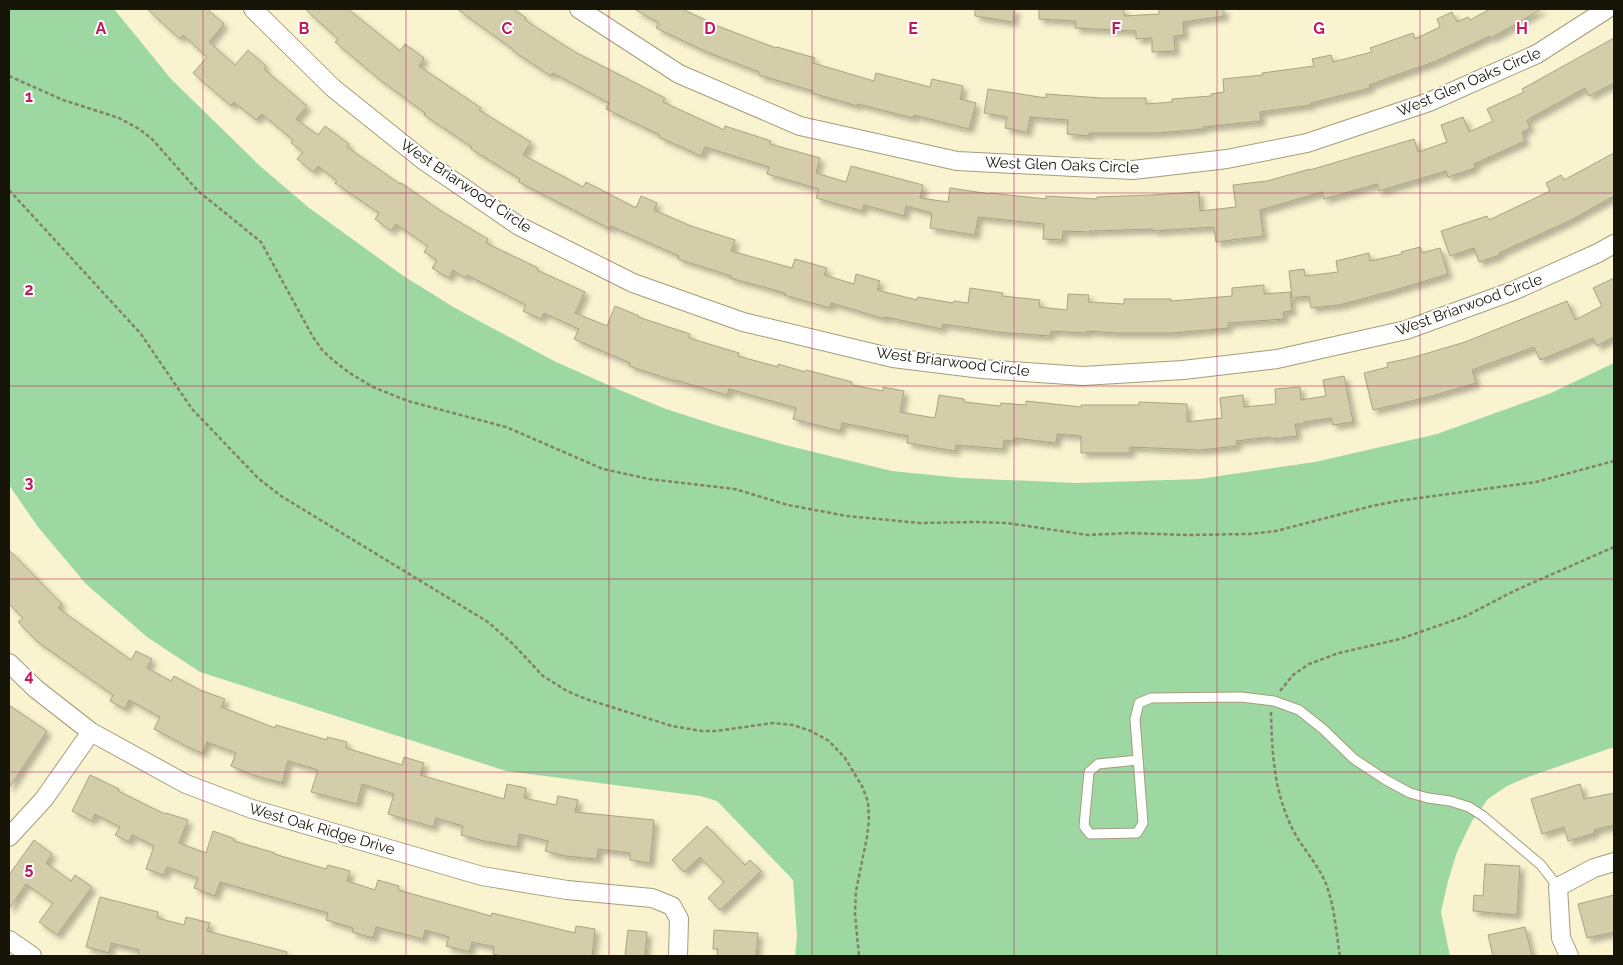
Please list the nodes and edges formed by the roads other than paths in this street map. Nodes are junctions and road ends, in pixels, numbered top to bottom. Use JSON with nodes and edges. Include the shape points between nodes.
{"nodes":[{"id":1,"x":253,"y":9,"type":"edge"},
{"id":2,"x":579,"y":9,"type":"edge"},
{"id":3,"x":1608,"y":9,"type":"edge"},
{"id":4,"x":1614,"y":244,"type":"edge"},
{"id":5,"x":9,"y":663,"type":"edge"},
{"id":6,"x":91,"y":732,"type":"junction"},
{"id":7,"x":1138,"y":760,"type":"junction"},
{"id":8,"x":9,"y":838,"type":"edge"},
{"id":9,"x":1614,"y":862,"type":"edge"},
{"id":10,"x":1558,"y":887,"type":"junction"},
{"id":11,"x":9,"y":940,"type":"edge"},
{"id":12,"x":32,"y":956,"type":"edge"},
{"id":13,"x":678,"y":956,"type":"edge"},
{"id":14,"x":1569,"y":956,"type":"edge"}],
"edges":[{"from":1,"to":4,"type":"street","name":"West Briarwood Circle","via":[[333,88],[423,160],[519,226],[651,290],[743,322],[893,358],[982,369],[1083,376],[1183,370],[1277,359],[1406,330],[1513,291]]},
{"from":2,"to":3,"type":"street","name":"West Glen Oaks Circle","via":[[679,74],[800,126],[957,161],[1133,170],[1226,159],[1307,143],[1428,102],[1537,54]]},
{"from":5,"to":6,"type":"street","name":"West Oak Ridge Drive","via":[[36,689]]},
{"from":6,"to":8,"type":"street","via":[[44,799]]},
{"from":6,"to":13,"type":"street","name":"West Oak Ridge Drive","via":[[186,784],[252,809],[482,876],[567,890],[652,898],[672,906],[679,919]]},
{"from":7,"to":7,"type":"lane","via":[[1143,823],[1137,833],[1090,834],[1084,826],[1089,772],[1098,764]]},
{"from":7,"to":10,"type":"lane","via":[[1135,719],[1139,704],[1151,698],[1241,697],[1274,701],[1299,710],[1354,759],[1386,780],[1410,793],[1450,801],[1476,811],[1541,864]]},
{"from":9,"to":10,"type":"street","via":[[1594,868]]},
{"from":10,"to":14,"type":"street","via":[[1561,938]]},
{"from":11,"to":12,"type":"street"}]}
